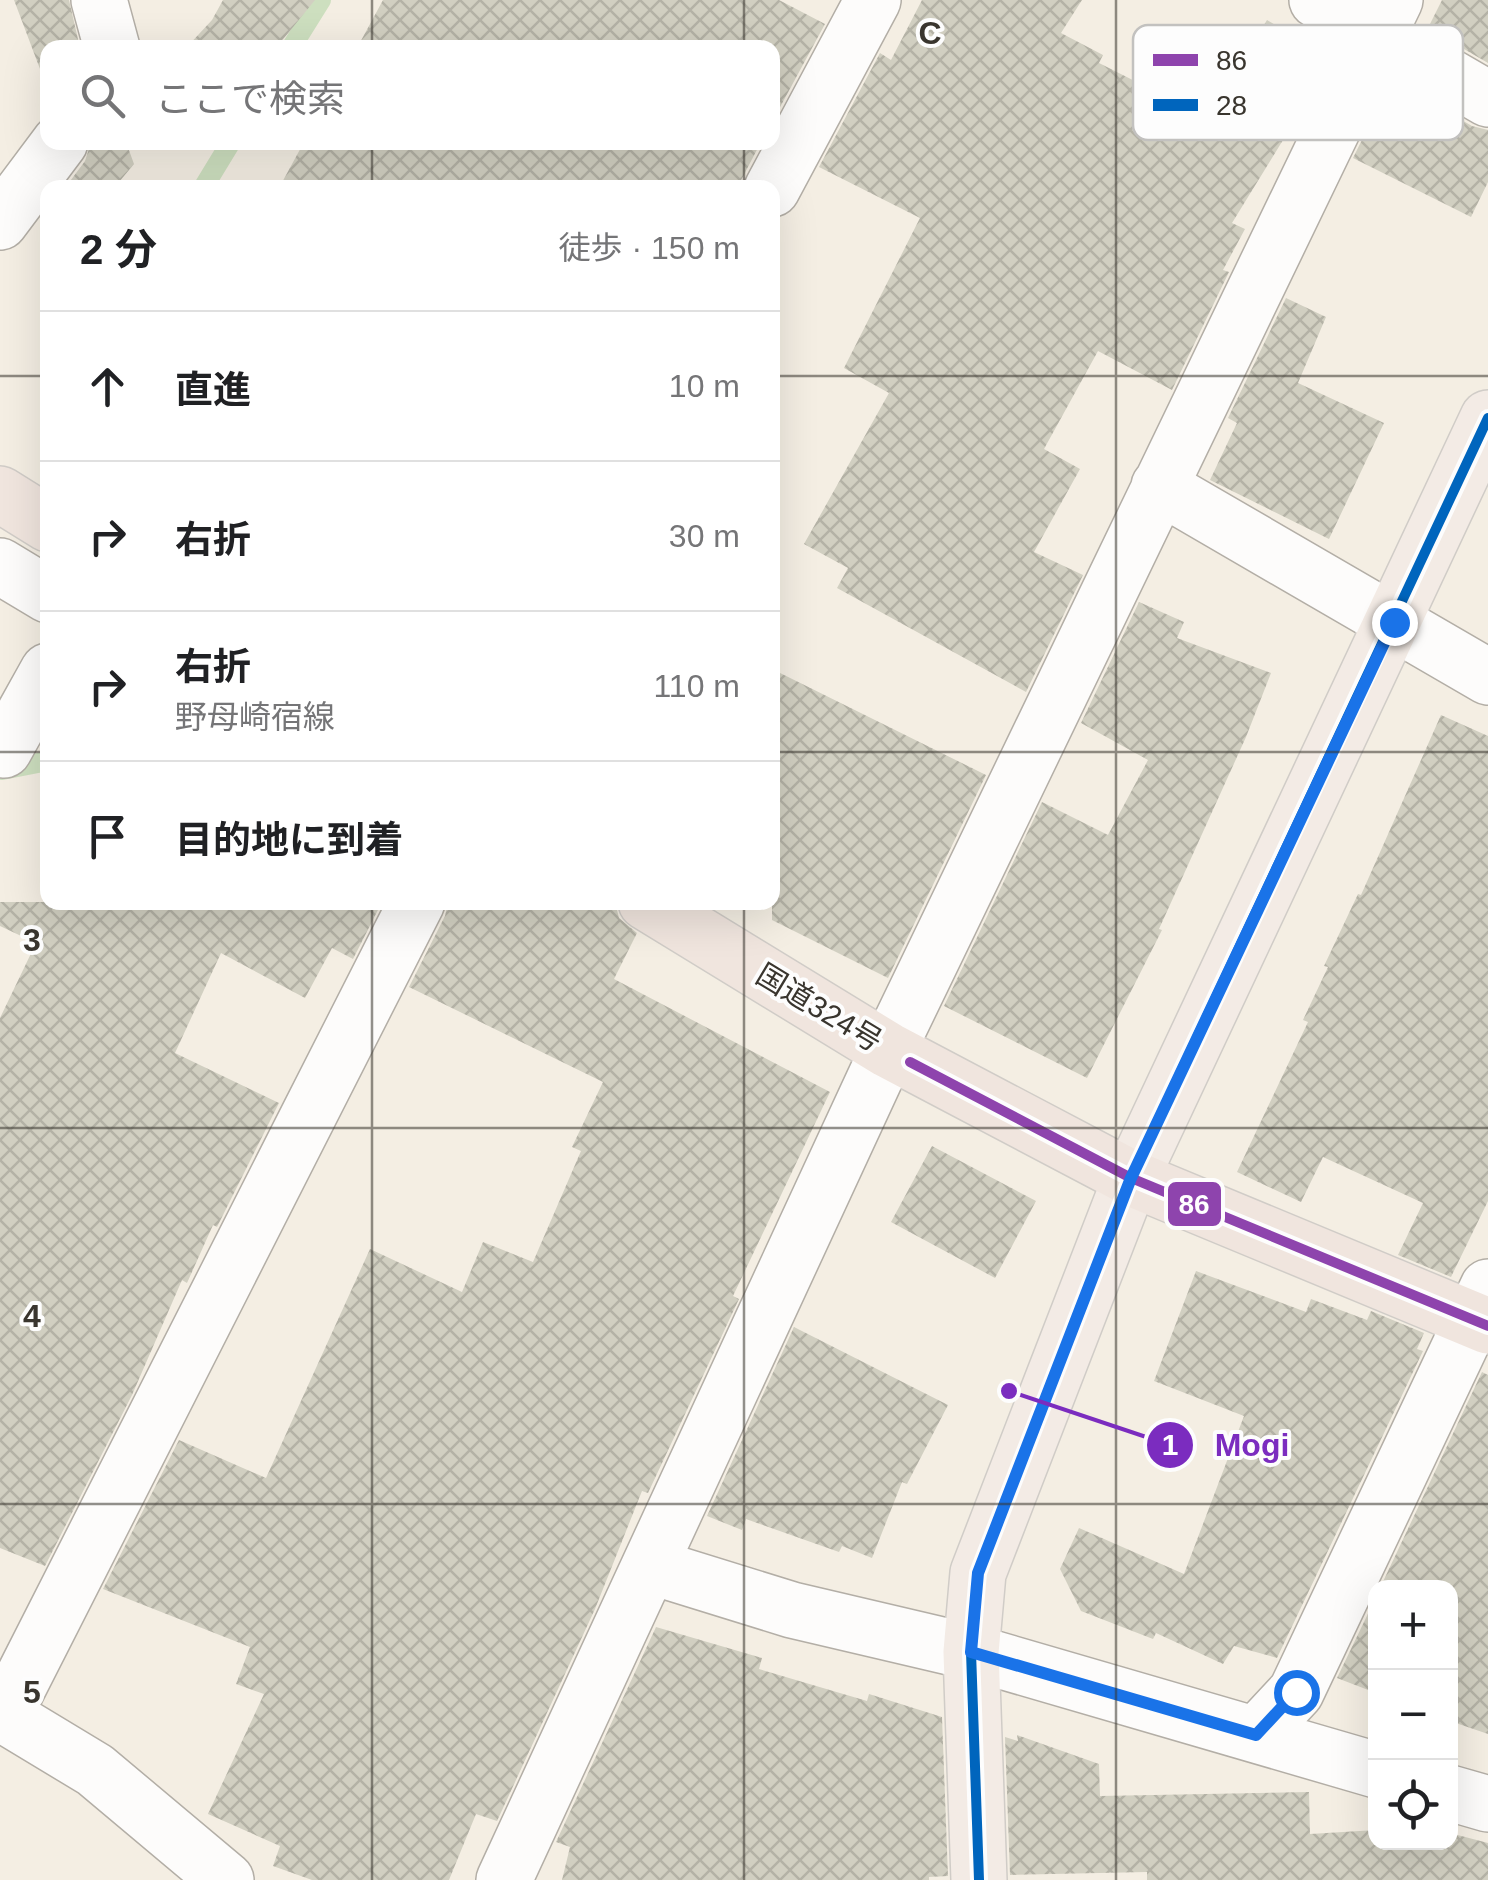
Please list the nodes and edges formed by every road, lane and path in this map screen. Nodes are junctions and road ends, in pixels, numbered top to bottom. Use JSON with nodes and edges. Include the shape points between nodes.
{"nodes":[{"id":1,"x":98,"y":0,"type":"edge"},
{"id":2,"x":874,"y":0,"type":"edge"},
{"id":3,"x":1316,"y":0,"type":"edge"},
{"id":4,"x":1386,"y":18,"type":"edge"},
{"id":5,"x":110,"y":40,"type":"edge"},
{"id":6,"x":1463,"y":79,"type":"edge"},
{"id":7,"x":1488,"y":99,"type":"edge"},
{"id":8,"x":1327,"y":140,"type":"edge"},
{"id":9,"x":54,"y":150,"type":"edge"},
{"id":10,"x":777,"y":180,"type":"edge"},
{"id":11,"x":0,"y":222,"type":"edge"},
{"id":12,"x":1488,"y":418,"type":"edge"},
{"id":13,"x":1160,"y":486,"type":"junction"},
{"id":14,"x":0,"y":494,"type":"edge"},
{"id":15,"x":40,"y":519,"type":"edge"},
{"id":16,"x":0,"y":566,"type":"edge"},
{"id":17,"x":40,"y":590,"type":"edge"},
{"id":18,"x":1394,"y":622,"type":"junction"},
{"id":19,"x":1488,"y":677,"type":"edge"},
{"id":20,"x":40,"y":685,"type":"edge"},
{"id":21,"x":4,"y":750,"type":"dead end"},
{"id":22,"x":413,"y":910,"type":"edge"},
{"id":23,"x":659,"y":910,"type":"edge"},
{"id":24,"x":888,"y":1050,"type":"junction"},
{"id":25,"x":1131,"y":1178,"type":"junction"},
{"id":26,"x":1483,"y":1311,"type":"edge"},
{"id":27,"x":650,"y":1566,"type":"junction"},
{"id":28,"x":971,"y":1652,"type":"junction"},
{"id":29,"x":2,"y":1712,"type":"edge"},
{"id":30,"x":1256,"y":1735,"type":"junction"},
{"id":31,"x":1368,"y":1768,"type":"edge"},
{"id":32,"x":1458,"y":1795,"type":"edge"},
{"id":33,"x":1488,"y":1804,"type":"edge"},
{"id":34,"x":226,"y":1880,"type":"edge"},
{"id":35,"x":504,"y":1880,"type":"edge"},
{"id":36,"x":979,"y":1880,"type":"edge"}],
"edges":[{"from":1,"to":5,"type":"street"},
{"from":2,"to":10,"type":"street"},
{"from":3,"to":4,"type":"street"},
{"from":6,"to":7,"type":"street"},
{"from":8,"to":13,"type":"street"},
{"from":9,"to":11,"type":"street"},
{"from":12,"to":18,"type":"main road"},
{"from":13,"to":18,"type":"street"},
{"from":13,"to":24,"type":"street"},
{"from":14,"to":15,"type":"highway"},
{"from":16,"to":17,"type":"street"},
{"from":18,"to":19,"type":"street"},
{"from":18,"to":25,"type":"main road"},
{"from":20,"to":21,"type":"street"},
{"from":22,"to":29,"type":"street"},
{"from":23,"to":24,"type":"highway","name":"国道324号"},
{"from":24,"to":25,"type":"highway","name":"国道324号"},
{"from":24,"to":27,"type":"street"},
{"from":25,"to":26,"type":"highway","name":"国道324号"},
{"from":25,"to":28,"type":"main road","via":[[978,1573]]},
{"from":26,"to":30,"type":"street","via":[[1296,1692]]},
{"from":27,"to":28,"type":"street","via":[[792,1610]]},
{"from":27,"to":35,"type":"street"},
{"from":28,"to":30,"type":"street"},
{"from":28,"to":36,"type":"main road"},
{"from":29,"to":34,"type":"street","via":[[95,1770]]},
{"from":30,"to":31,"type":"street"},
{"from":32,"to":33,"type":"street"}]}
